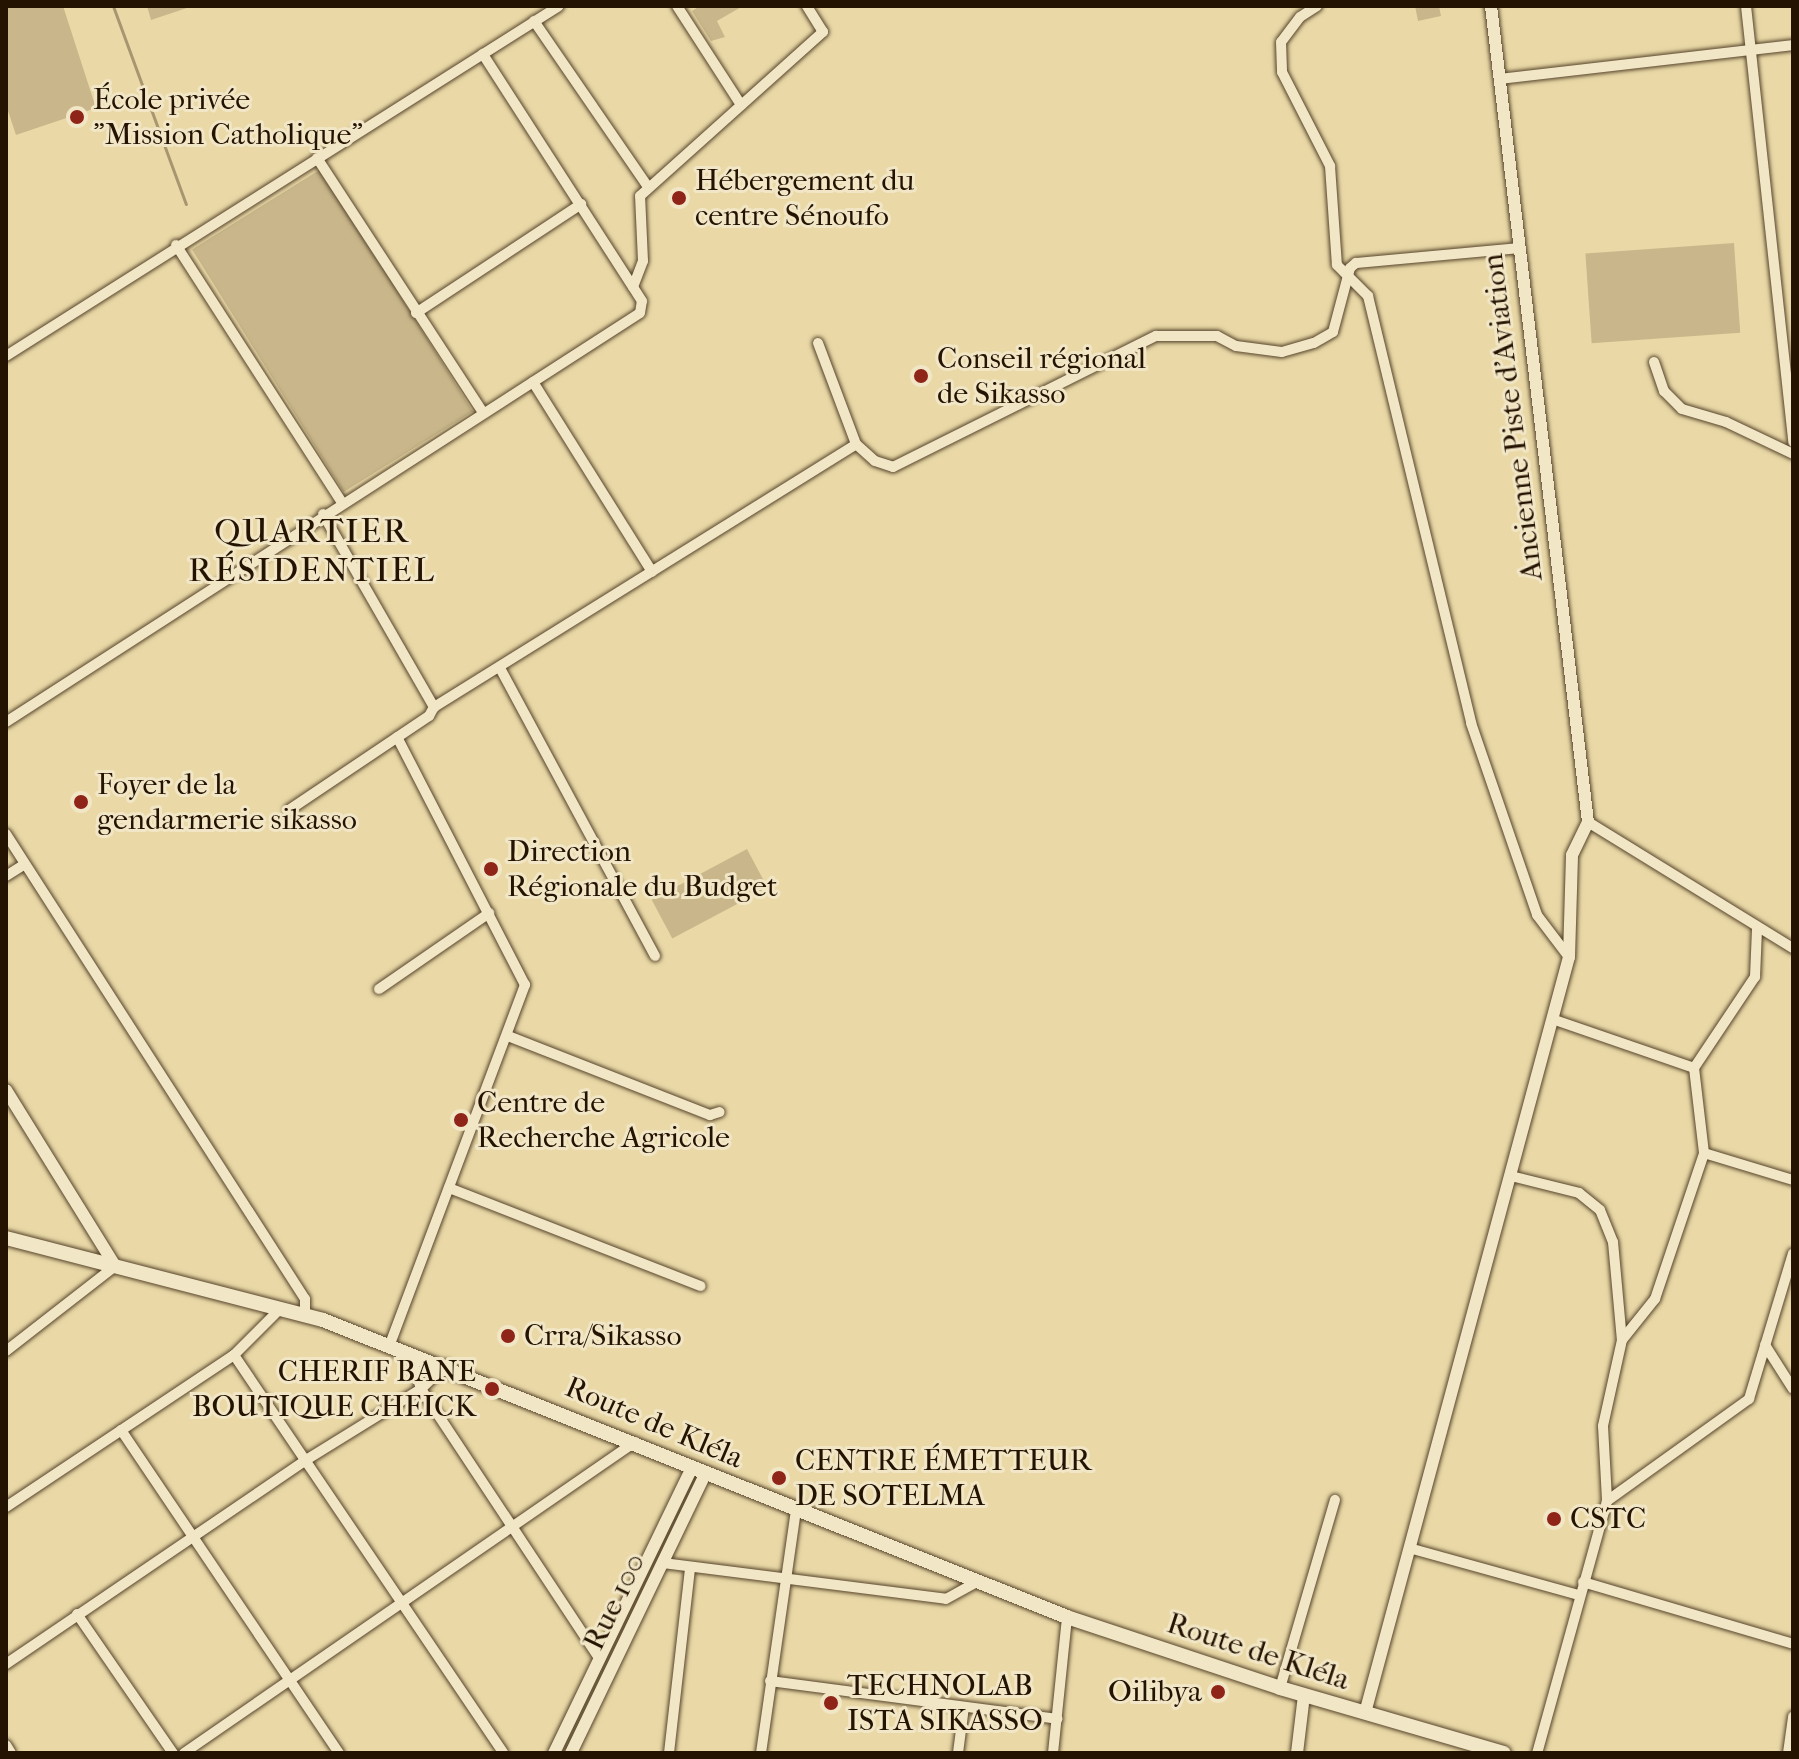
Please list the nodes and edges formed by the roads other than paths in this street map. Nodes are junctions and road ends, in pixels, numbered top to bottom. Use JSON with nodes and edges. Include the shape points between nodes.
{"nodes":[{"id":1,"x":559,"y":6,"type":"edge"},
{"id":2,"x":677,"y":6,"type":"edge"},
{"id":3,"x":807,"y":6,"type":"edge"},
{"id":4,"x":1317,"y":6,"type":"edge"},
{"id":5,"x":1491,"y":6,"type":"edge"},
{"id":6,"x":1746,"y":6,"type":"edge"},
{"id":7,"x":534,"y":21,"type":"junction"},
{"id":8,"x":1793,"y":45,"type":"edge"},
{"id":9,"x":1751,"y":51,"type":"junction"},
{"id":10,"x":483,"y":54,"type":"junction"},
{"id":11,"x":1500,"y":79,"type":"junction"},
{"id":12,"x":741,"y":105,"type":"junction"},
{"id":13,"x":317,"y":158,"type":"junction"},
{"id":14,"x":648,"y":187,"type":"junction"},
{"id":15,"x":581,"y":204,"type":"junction"},
{"id":16,"x":176,"y":245,"type":"junction"},
{"id":17,"x":1520,"y":248,"type":"junction"},
{"id":18,"x":1348,"y":279,"type":"junction"},
{"id":19,"x":633,"y":287,"type":"junction"},
{"id":20,"x":416,"y":313,"type":"junction"},
{"id":21,"x":818,"y":343,"type":"dead end"},
{"id":22,"x":6,"y":356,"type":"edge"},
{"id":23,"x":1654,"y":362,"type":"dead end"},
{"id":24,"x":533,"y":382,"type":"junction"},
{"id":25,"x":483,"y":413,"type":"junction"},
{"id":26,"x":1793,"y":442,"type":"edge"},
{"id":27,"x":856,"y":444,"type":"junction"},
{"id":28,"x":1793,"y":454,"type":"edge"},
{"id":29,"x":342,"y":503,"type":"junction"},
{"id":30,"x":323,"y":514,"type":"junction"},
{"id":31,"x":652,"y":572,"type":"junction"},
{"id":32,"x":500,"y":668,"type":"junction"},
{"id":33,"x":434,"y":707,"type":"junction"},
{"id":34,"x":6,"y":722,"type":"edge"},
{"id":35,"x":397,"y":737,"type":"junction"},
{"id":36,"x":289,"y":810,"type":"dead end"},
{"id":37,"x":1588,"y":822,"type":"junction"},
{"id":38,"x":6,"y":834,"type":"edge"},
{"id":39,"x":25,"y":864,"type":"junction"},
{"id":40,"x":6,"y":876,"type":"edge"},
{"id":41,"x":489,"y":913,"type":"junction"},
{"id":42,"x":1757,"y":929,"type":"junction"},
{"id":43,"x":1793,"y":948,"type":"edge"},
{"id":44,"x":655,"y":956,"type":"dead end"},
{"id":45,"x":1569,"y":957,"type":"junction"},
{"id":46,"x":379,"y":989,"type":"dead end"},
{"id":47,"x":1552,"y":1019,"type":"junction"},
{"id":48,"x":508,"y":1036,"type":"junction"},
{"id":49,"x":1694,"y":1068,"type":"junction"},
{"id":50,"x":6,"y":1090,"type":"edge"},
{"id":51,"x":720,"y":1112,"type":"dead end"},
{"id":52,"x":1704,"y":1153,"type":"junction"},
{"id":53,"x":1511,"y":1176,"type":"junction"},
{"id":54,"x":1793,"y":1180,"type":"edge"},
{"id":55,"x":449,"y":1188,"type":"junction"},
{"id":56,"x":6,"y":1238,"type":"edge"},
{"id":57,"x":1793,"y":1253,"type":"edge"},
{"id":58,"x":115,"y":1266,"type":"junction"},
{"id":59,"x":701,"y":1286,"type":"dead end"},
{"id":60,"x":280,"y":1309,"type":"junction"},
{"id":61,"x":305,"y":1315,"type":"junction"},
{"id":62,"x":1622,"y":1340,"type":"junction"},
{"id":63,"x":390,"y":1344,"type":"junction"},
{"id":64,"x":1765,"y":1345,"type":"junction"},
{"id":65,"x":6,"y":1351,"type":"edge"},
{"id":66,"x":409,"y":1352,"type":"junction"},
{"id":67,"x":234,"y":1355,"type":"junction"},
{"id":68,"x":446,"y":1365,"type":"junction"},
{"id":69,"x":421,"y":1389,"type":"junction"},
{"id":70,"x":1793,"y":1389,"type":"edge"},
{"id":71,"x":121,"y":1430,"type":"junction"},
{"id":72,"x":635,"y":1442,"type":"junction"},
{"id":73,"x":306,"y":1460,"type":"junction"},
{"id":74,"x":699,"y":1470,"type":"junction"},
{"id":75,"x":1335,"y":1500,"type":"dead end"},
{"id":76,"x":1607,"y":1501,"type":"junction"},
{"id":77,"x":6,"y":1507,"type":"edge"},
{"id":78,"x":796,"y":1511,"type":"junction"},
{"id":79,"x":513,"y":1528,"type":"junction"},
{"id":80,"x":192,"y":1535,"type":"junction"},
{"id":81,"x":1409,"y":1548,"type":"junction"},
{"id":82,"x":663,"y":1563,"type":"junction"},
{"id":83,"x":690,"y":1568,"type":"junction"},
{"id":84,"x":784,"y":1577,"type":"junction"},
{"id":85,"x":978,"y":1581,"type":"junction"},
{"id":86,"x":1583,"y":1582,"type":"junction"},
{"id":87,"x":1579,"y":1595,"type":"junction"},
{"id":88,"x":404,"y":1603,"type":"junction"},
{"id":89,"x":77,"y":1614,"type":"junction"},
{"id":90,"x":1067,"y":1617,"type":"junction"},
{"id":91,"x":1793,"y":1644,"type":"edge"},
{"id":92,"x":600,"y":1659,"type":"junction"},
{"id":93,"x":6,"y":1664,"type":"edge"},
{"id":94,"x":770,"y":1681,"type":"junction"},
{"id":95,"x":291,"y":1682,"type":"junction"},
{"id":96,"x":1280,"y":1688,"type":"junction"},
{"id":97,"x":1304,"y":1695,"type":"junction"},
{"id":98,"x":964,"y":1707,"type":"junction"},
{"id":99,"x":1365,"y":1713,"type":"junction"},
{"id":100,"x":1793,"y":1716,"type":"edge"},
{"id":101,"x":1057,"y":1719,"type":"junction"},
{"id":102,"x":6,"y":1745,"type":"edge"},
{"id":103,"x":11,"y":1753,"type":"edge"},
{"id":104,"x":173,"y":1753,"type":"edge"},
{"id":105,"x":184,"y":1753,"type":"edge"},
{"id":106,"x":339,"y":1753,"type":"edge"},
{"id":107,"x":503,"y":1753,"type":"edge"},
{"id":108,"x":554,"y":1753,"type":"edge"},
{"id":109,"x":571,"y":1753,"type":"edge"},
{"id":110,"x":669,"y":1753,"type":"edge"},
{"id":111,"x":761,"y":1753,"type":"edge"},
{"id":112,"x":958,"y":1753,"type":"edge"},
{"id":113,"x":1053,"y":1753,"type":"edge"},
{"id":114,"x":1297,"y":1753,"type":"edge"},
{"id":115,"x":1503,"y":1753,"type":"edge"},
{"id":116,"x":1537,"y":1753,"type":"edge"},
{"id":117,"x":1788,"y":1753,"type":"edge"}],
"edges":[{"from":1,"to":7,"type":"street"},
{"from":2,"to":12,"type":"street"},
{"from":3,"to":12,"type":"street","via":[[823,32]]},
{"from":4,"to":18,"type":"street","via":[[1300,17],[1281,42],[1282,72],[1330,166],[1337,265]]},
{"from":5,"to":11,"type":"street","name":"Ancienne Piste d'Aviation"},
{"from":6,"to":9,"type":"street"},
{"from":7,"to":10,"type":"street"},
{"from":7,"to":14,"type":"street"},
{"from":8,"to":9,"type":"street"},
{"from":9,"to":11,"type":"street"},
{"from":9,"to":26,"type":"street"},
{"from":10,"to":13,"type":"street"},
{"from":10,"to":15,"type":"street"},
{"from":11,"to":17,"type":"street","name":"Ancienne Piste d'Aviation"},
{"from":12,"to":14,"type":"street"},
{"from":13,"to":16,"type":"street"},
{"from":13,"to":20,"type":"street"},
{"from":14,"to":19,"type":"street","via":[[638,206],[643,261]]},
{"from":15,"to":19,"type":"street"},
{"from":15,"to":20,"type":"street"},
{"from":16,"to":22,"type":"street"},
{"from":16,"to":29,"type":"street"},
{"from":17,"to":18,"type":"street","via":[[1356,263]]},
{"from":17,"to":37,"type":"street","name":"Ancienne Piste d'Aviation"},
{"from":18,"to":27,"type":"street","via":[[1333,332],[1314,343],[1282,352],[1236,346],[1217,336],[1156,336],[905,465],[884,466]]},
{"from":18,"to":45,"type":"street","via":[[1368,296],[1471,723],[1537,915]]},
{"from":19,"to":24,"type":"street","via":[[642,301],[640,313]]},
{"from":20,"to":25,"type":"street"},
{"from":21,"to":27,"type":"street"},
{"from":23,"to":28,"type":"street","via":[[1664,391],[1682,409],[1726,422]]},
{"from":24,"to":25,"type":"street"},
{"from":24,"to":31,"type":"street"},
{"from":25,"to":29,"type":"street"},
{"from":27,"to":31,"type":"street"},
{"from":29,"to":30,"type":"street"},
{"from":30,"to":33,"type":"street"},
{"from":30,"to":34,"type":"street"},
{"from":31,"to":32,"type":"street"},
{"from":32,"to":33,"type":"street"},
{"from":32,"to":44,"type":"street"},
{"from":33,"to":35,"type":"street"},
{"from":35,"to":36,"type":"street"},
{"from":35,"to":41,"type":"street"},
{"from":37,"to":42,"type":"street","via":[[1696,885]]},
{"from":37,"to":45,"type":"street","via":[[1572,855]]},
{"from":38,"to":39,"type":"street"},
{"from":39,"to":40,"type":"street"},
{"from":39,"to":61,"type":"street","via":[[305,1299]]},
{"from":41,"to":46,"type":"street"},
{"from":41,"to":48,"type":"street","via":[[525,985]]},
{"from":42,"to":43,"type":"street"},
{"from":42,"to":49,"type":"street","via":[[1755,977]]},
{"from":45,"to":47,"type":"street"},
{"from":47,"to":49,"type":"street"},
{"from":47,"to":53,"type":"street"},
{"from":48,"to":51,"type":"street","via":[[710,1115]]},
{"from":48,"to":55,"type":"street"},
{"from":49,"to":52,"type":"street"},
{"from":50,"to":58,"type":"street"},
{"from":52,"to":54,"type":"street"},
{"from":52,"to":62,"type":"street","via":[[1655,1299]]},
{"from":53,"to":62,"type":"street","via":[[1579,1193],[1600,1210],[1613,1242],[1612,1276]]},
{"from":53,"to":81,"type":"street"},
{"from":55,"to":59,"type":"street"},
{"from":55,"to":63,"type":"street"},
{"from":56,"to":58,"type":"main road","name":"Route de Kléla"},
{"from":57,"to":64,"type":"street"},
{"from":58,"to":60,"type":"main road","name":"Route de Kléla"},
{"from":58,"to":65,"type":"street"},
{"from":60,"to":61,"type":"main road","name":"Route de Kléla"},
{"from":60,"to":67,"type":"street"},
{"from":61,"to":63,"type":"main road","name":"Route de Kléla"},
{"from":62,"to":76,"type":"street","via":[[1603,1426]]},
{"from":63,"to":66,"type":"main road","name":"Route de Kléla"},
{"from":64,"to":70,"type":"street"},
{"from":64,"to":76,"type":"street","via":[[1749,1399]]},
{"from":66,"to":68,"type":"main road","name":"Route de Kléla"},
{"from":66,"to":69,"type":"street"},
{"from":67,"to":71,"type":"street"},
{"from":67,"to":73,"type":"street"},
{"from":68,"to":69,"type":"street"},
{"from":68,"to":72,"type":"main road","name":"Route de Kléla"},
{"from":69,"to":73,"type":"street"},
{"from":69,"to":79,"type":"street"},
{"from":71,"to":77,"type":"street"},
{"from":71,"to":80,"type":"street"},
{"from":72,"to":74,"type":"main road","name":"Route de Kléla"},
{"from":72,"to":79,"type":"street"},
{"from":73,"to":80,"type":"street"},
{"from":73,"to":88,"type":"street"},
{"from":74,"to":78,"type":"main road","name":"Route de Kléla"},
{"from":74,"to":82,"type":"street","name":"Rue 100"},
{"from":74,"to":92,"type":"street"},
{"from":75,"to":96,"type":"street"},
{"from":76,"to":86,"type":"street"},
{"from":78,"to":84,"type":"street"},
{"from":78,"to":85,"type":"main road","name":"Route de Kléla"},
{"from":79,"to":88,"type":"street"},
{"from":79,"to":92,"type":"street"},
{"from":80,"to":89,"type":"street"},
{"from":80,"to":95,"type":"street"},
{"from":81,"to":87,"type":"street"},
{"from":81,"to":99,"type":"street"},
{"from":82,"to":83,"type":"street"},
{"from":82,"to":109,"type":"street","name":"Rue 100"},
{"from":83,"to":84,"type":"street"},
{"from":83,"to":110,"type":"street"},
{"from":84,"to":85,"type":"street","via":[[946,1599]]},
{"from":84,"to":94,"type":"street"},
{"from":85,"to":90,"type":"main road","name":"Route de Kléla"},
{"from":86,"to":87,"type":"street"},
{"from":86,"to":91,"type":"street"},
{"from":87,"to":116,"type":"street"},
{"from":88,"to":95,"type":"street"},
{"from":88,"to":107,"type":"street"},
{"from":89,"to":93,"type":"street"},
{"from":89,"to":104,"type":"street"},
{"from":90,"to":96,"type":"main road","name":"Route de Kléla"},
{"from":90,"to":101,"type":"street"},
{"from":92,"to":108,"type":"street"},
{"from":94,"to":98,"type":"street"},
{"from":94,"to":111,"type":"street"},
{"from":95,"to":105,"type":"street"},
{"from":95,"to":106,"type":"street"},
{"from":96,"to":97,"type":"main road","name":"Route de Kléla"},
{"from":97,"to":99,"type":"main road","name":"Route de Kléla"},
{"from":97,"to":114,"type":"street"},
{"from":98,"to":101,"type":"street"},
{"from":98,"to":112,"type":"street"},
{"from":99,"to":115,"type":"main road","name":"Route de Kléla"},
{"from":100,"to":117,"type":"street"},
{"from":101,"to":113,"type":"street"},
{"from":102,"to":103,"type":"street"}]}
